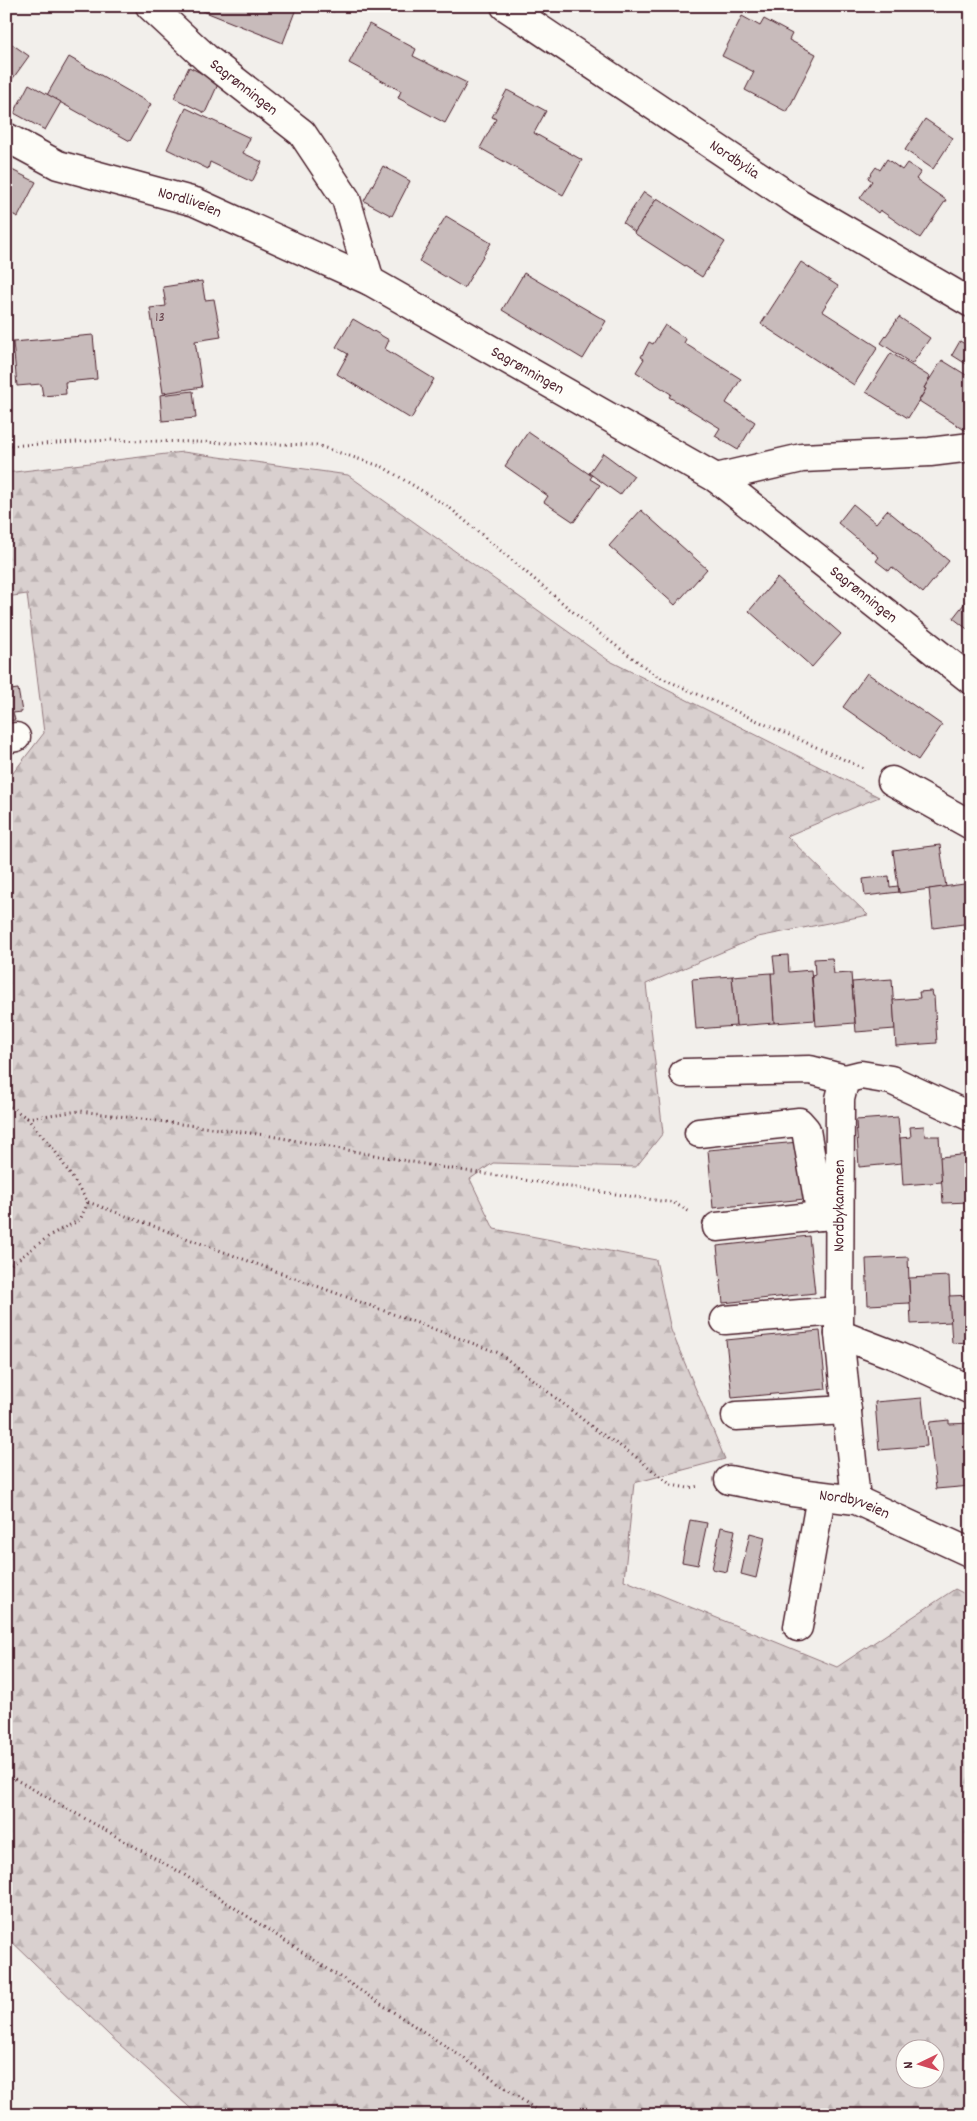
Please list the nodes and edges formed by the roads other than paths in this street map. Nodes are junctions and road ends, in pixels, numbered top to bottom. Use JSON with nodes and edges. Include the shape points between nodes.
{"nodes":[{"id":1,"x":150,"y":6,"type":"edge"},
{"id":2,"x":505,"y":6,"type":"edge"},
{"id":3,"x":6,"y":137,"type":"edge"},
{"id":4,"x":370,"y":282,"type":"junction"},
{"id":5,"x":971,"y":303,"type":"edge"},
{"id":6,"x":971,"y":447,"type":"edge"},
{"id":7,"x":716,"y":478,"type":"junction"},
{"id":8,"x":971,"y":680,"type":"edge"},
{"id":9,"x":892,"y":781,"type":"road end"},
{"id":10,"x":971,"y":825,"type":"edge"},
{"id":11,"x":684,"y":1073,"type":"dead end"},
{"id":12,"x":845,"y":1079,"type":"junction"},
{"id":13,"x":971,"y":1117,"type":"edge"},
{"id":14,"x":700,"y":1133,"type":"dead end"},
{"id":15,"x":829,"y":1215,"type":"junction"},
{"id":16,"x":717,"y":1227,"type":"road end"},
{"id":17,"x":725,"y":1320,"type":"dead end"},
{"id":18,"x":839,"y":1322,"type":"junction"},
{"id":19,"x":971,"y":1390,"type":"edge"},
{"id":20,"x":846,"y":1410,"type":"junction"},
{"id":21,"x":736,"y":1416,"type":"dead end"},
{"id":22,"x":729,"y":1480,"type":"road end"},
{"id":23,"x":821,"y":1496,"type":"junction"},
{"id":24,"x":856,"y":1500,"type":"junction"},
{"id":25,"x":971,"y":1553,"type":"edge"},
{"id":26,"x":798,"y":1627,"type":"dead end"}],
"edges":[{"from":1,"to":4,"type":"street","name":"Sagrønningen","via":[[206,58],[302,133],[346,199]]},
{"from":2,"to":5,"type":"street","name":"Nordbylia","via":[[799,203]]},
{"from":3,"to":4,"type":"street","name":"Nordliveien","via":[[58,165],[195,202]]},
{"from":4,"to":7,"type":"street","name":"Sagrønningen"},
{"from":6,"to":7,"type":"street","via":[[802,458]]},
{"from":7,"to":8,"type":"street","name":"Sagrønningen"},
{"from":9,"to":10,"type":"street"},
{"from":11,"to":12,"type":"street","via":[[810,1070]]},
{"from":12,"to":13,"type":"street","via":[[861,1075],[891,1080]]},
{"from":12,"to":15,"type":"street","name":"Nordbykammen","via":[[840,1100]]},
{"from":14,"to":15,"type":"street","via":[[799,1122],[806,1130]]},
{"from":15,"to":16,"type":"street"},
{"from":15,"to":18,"type":"street","name":"Nordbykammen"},
{"from":17,"to":18,"type":"street"},
{"from":18,"to":19,"type":"street","via":[[899,1357]]},
{"from":18,"to":20,"type":"street","name":"Nordbykammen"},
{"from":20,"to":21,"type":"street"},
{"from":20,"to":24,"type":"street","name":"Nordbykammen"},
{"from":22,"to":23,"type":"street","name":"Nordbyveien"},
{"from":23,"to":24,"type":"street","name":"Nordbyveien"},
{"from":23,"to":26,"type":"street"},
{"from":24,"to":25,"type":"street","name":"Nordbyveien"}]}
